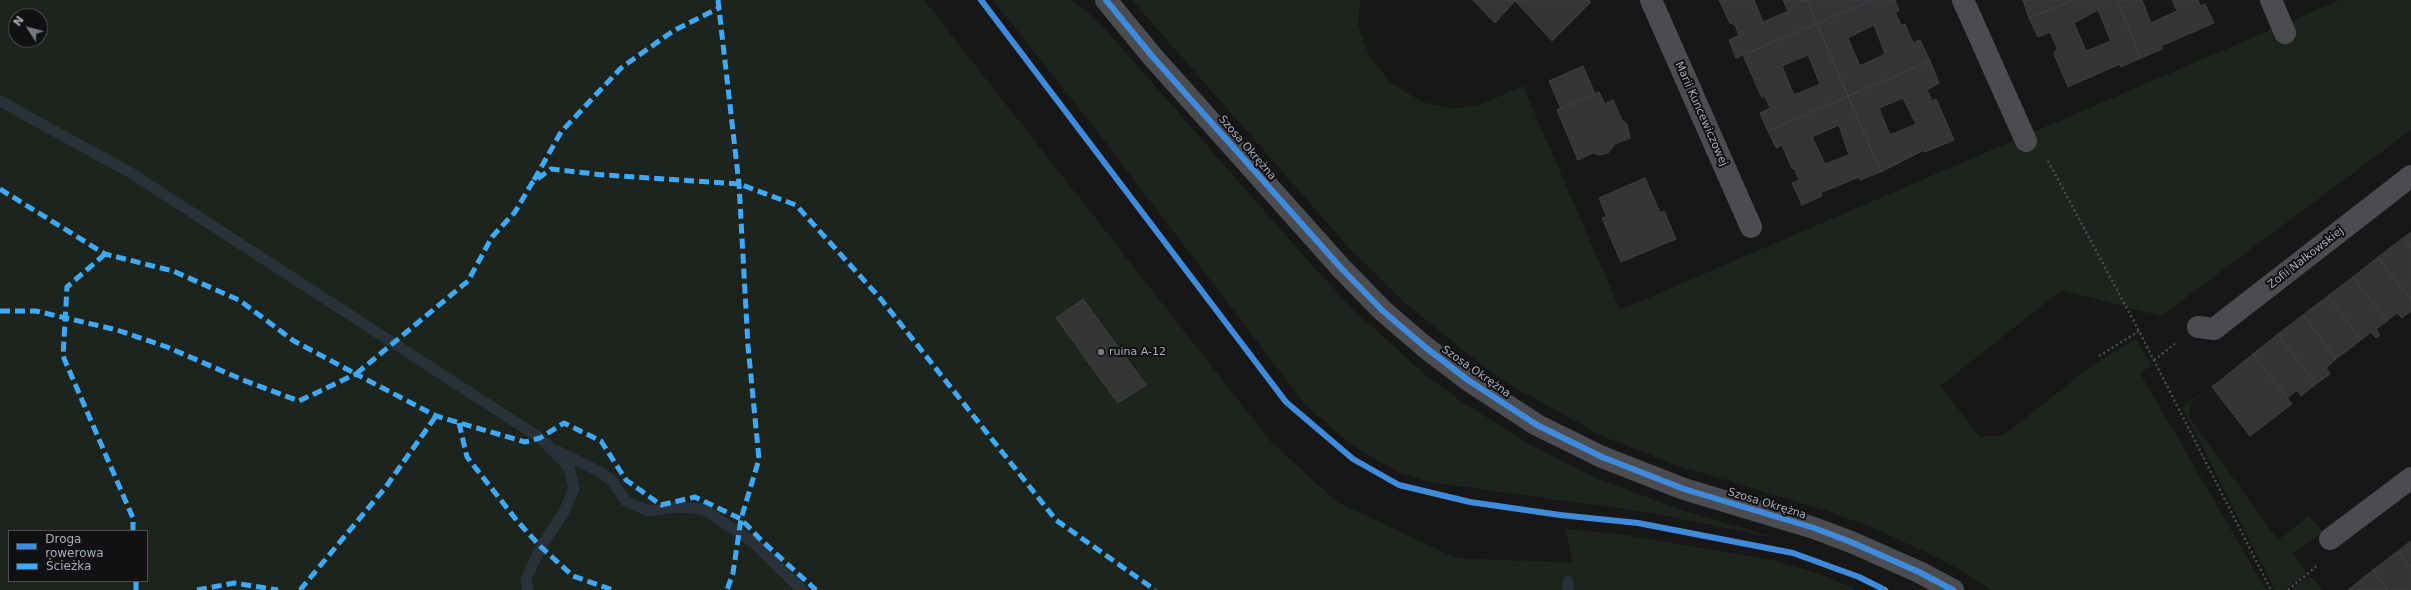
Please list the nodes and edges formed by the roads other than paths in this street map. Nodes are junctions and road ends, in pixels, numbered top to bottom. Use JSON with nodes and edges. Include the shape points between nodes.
{"nodes":[{"id":1,"x":1106,"y":0,"type":"edge"},
{"id":2,"x":1651,"y":0,"type":"edge"},
{"id":3,"x":1963,"y":0,"type":"edge"},
{"id":4,"x":2271,"y":0,"type":"edge"},
{"id":5,"x":2285,"y":33,"type":"dead end"},
{"id":6,"x":2026,"y":141,"type":"road end"},
{"id":7,"x":2411,"y":176,"type":"edge"},
{"id":8,"x":1751,"y":228,"type":"dead end"},
{"id":9,"x":2198,"y":327,"type":"dead end"},
{"id":10,"x":2411,"y":478,"type":"edge"},
{"id":11,"x":2330,"y":539,"type":"road end"},
{"id":12,"x":1953,"y":590,"type":"edge"}],
"edges":[{"from":1,"to":12,"type":"street","name":"Szosa Okrężna","via":[[1152,56],[1342,269],[1388,315],[1468,380],[1537,424],[1602,457],[1678,487],[1814,528],[1851,542]]},
{"from":2,"to":8,"type":"street","name":"Marii Kuncewiczowej"},
{"from":3,"to":6,"type":"street"},
{"from":4,"to":5,"type":"street"},
{"from":7,"to":9,"type":"street","name":"Zofii Nałkowskiej","via":[[2214,329]]},
{"from":10,"to":11,"type":"street"}]}
